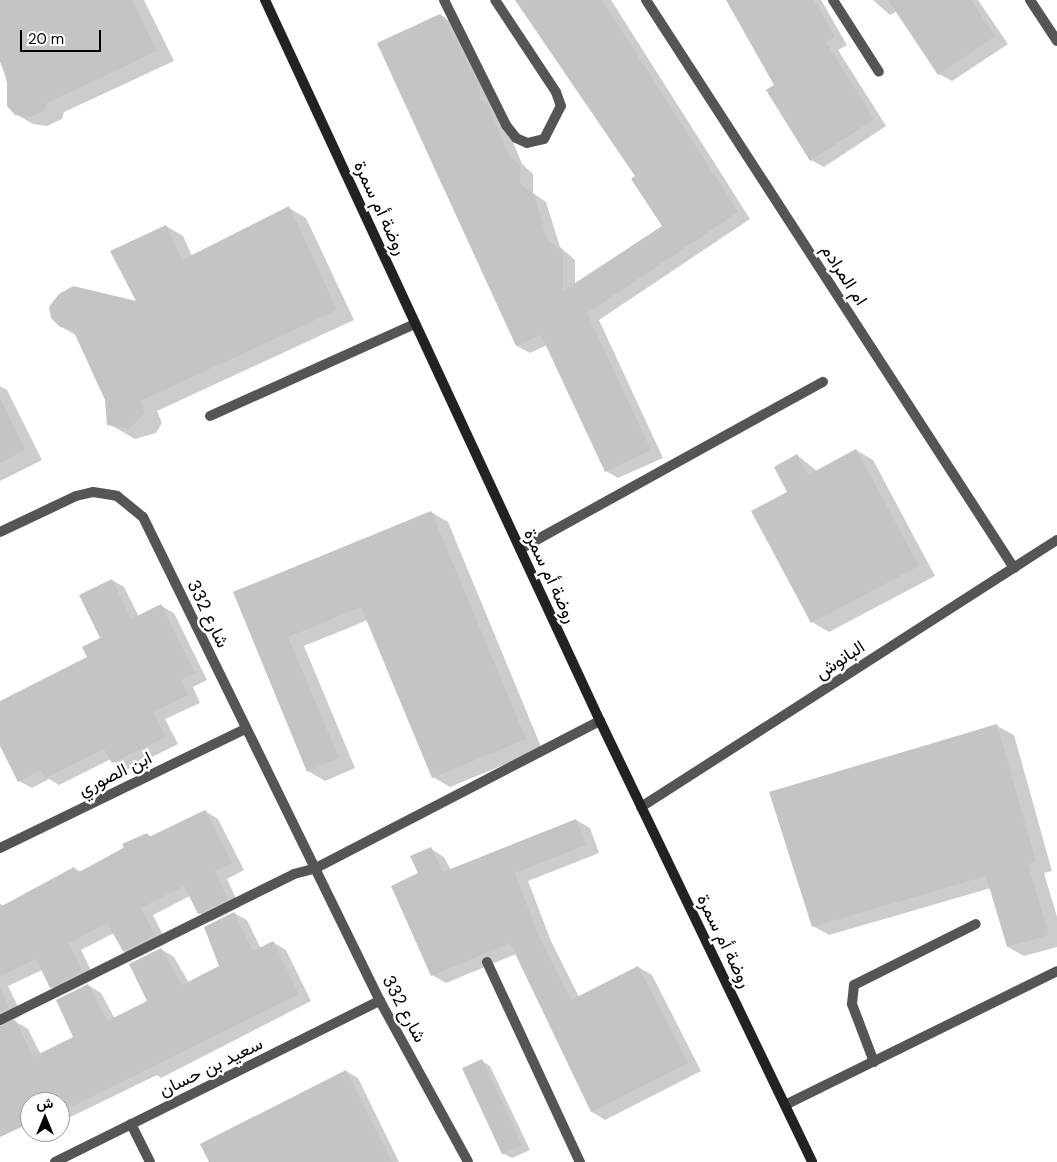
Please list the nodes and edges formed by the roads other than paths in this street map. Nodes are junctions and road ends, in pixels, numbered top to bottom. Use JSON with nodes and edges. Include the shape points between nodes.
{"nodes":[{"id":1,"x":265,"y":0,"type":"edge"},
{"id":2,"x":444,"y":0,"type":"edge"},
{"id":3,"x":495,"y":0,"type":"edge"},
{"id":4,"x":646,"y":0,"type":"edge"},
{"id":5,"x":833,"y":0,"type":"edge"},
{"id":6,"x":1030,"y":0,"type":"edge"},
{"id":7,"x":1057,"y":41,"type":"edge"},
{"id":8,"x":879,"y":72,"type":"dead end"},
{"id":9,"x":415,"y":324,"type":"junction"},
{"id":10,"x":823,"y":382,"type":"dead end"},
{"id":11,"x":210,"y":416,"type":"dead end"},
{"id":12,"x":0,"y":532,"type":"edge"},
{"id":13,"x":1057,"y":540,"type":"edge"},
{"id":14,"x":520,"y":549,"type":"junction"},
{"id":15,"x":1014,"y":568,"type":"junction"},
{"id":16,"x":600,"y":721,"type":"junction"},
{"id":17,"x":245,"y":729,"type":"junction"},
{"id":18,"x":641,"y":807,"type":"junction"},
{"id":19,"x":0,"y":848,"type":"edge"},
{"id":20,"x":316,"y":868,"type":"junction"},
{"id":21,"x":976,"y":924,"type":"dead end"},
{"id":22,"x":487,"y":962,"type":"dead end"},
{"id":23,"x":1057,"y":971,"type":"edge"},
{"id":24,"x":380,"y":1001,"type":"junction"},
{"id":25,"x":0,"y":1020,"type":"edge"},
{"id":26,"x":874,"y":1062,"type":"junction"},
{"id":27,"x":785,"y":1105,"type":"junction"},
{"id":28,"x":131,"y":1124,"type":"junction"},
{"id":29,"x":55,"y":1162,"type":"edge"},
{"id":30,"x":150,"y":1162,"type":"edge"},
{"id":31,"x":468,"y":1162,"type":"edge"},
{"id":32,"x":580,"y":1162,"type":"edge"},
{"id":33,"x":812,"y":1162,"type":"edge"}],
"edges":[{"from":1,"to":9,"type":"street","name":"روضة أم سمرة"},
{"from":2,"to":3,"type":"street","via":[[506,125],[516,138],[527,142],[544,139],[561,106],[556,92]]},
{"from":4,"to":15,"type":"street","name":"ام المرادم"},
{"from":5,"to":8,"type":"street"},
{"from":6,"to":7,"type":"street"},
{"from":9,"to":11,"type":"street"},
{"from":9,"to":14,"type":"street","name":"روضة أم سمرة"},
{"from":10,"to":14,"type":"street"},
{"from":12,"to":17,"type":"street","name":"شارع 332","via":[[76,496],[93,492],[116,496],[133,506],[143,517]]},
{"from":13,"to":15,"type":"street","name":"البانوش"},
{"from":14,"to":16,"type":"street","name":"روضة أم سمرة"},
{"from":15,"to":18,"type":"street","name":"البانوش"},
{"from":16,"to":18,"type":"street","name":"روضة أم سمرة"},
{"from":16,"to":20,"type":"street"},
{"from":17,"to":19,"type":"street","name":"ابن الصوري"},
{"from":17,"to":20,"type":"street","name":"شارع 332"},
{"from":18,"to":27,"type":"street","name":"روضة أم سمرة"},
{"from":20,"to":24,"type":"street","name":"شارع 332"},
{"from":20,"to":25,"type":"street","via":[[294,874]]},
{"from":21,"to":26,"type":"street","via":[[854,985],[852,1004]]},
{"from":22,"to":32,"type":"street"},
{"from":23,"to":26,"type":"street"},
{"from":24,"to":28,"type":"street","name":"سعيد بن حسان"},
{"from":24,"to":31,"type":"street","name":"شارع 332"},
{"from":26,"to":27,"type":"street"},
{"from":27,"to":33,"type":"street","name":"روضة أم سمرة"},
{"from":28,"to":29,"type":"street","name":"سعيد بن حسان"},
{"from":28,"to":30,"type":"street"}]}
